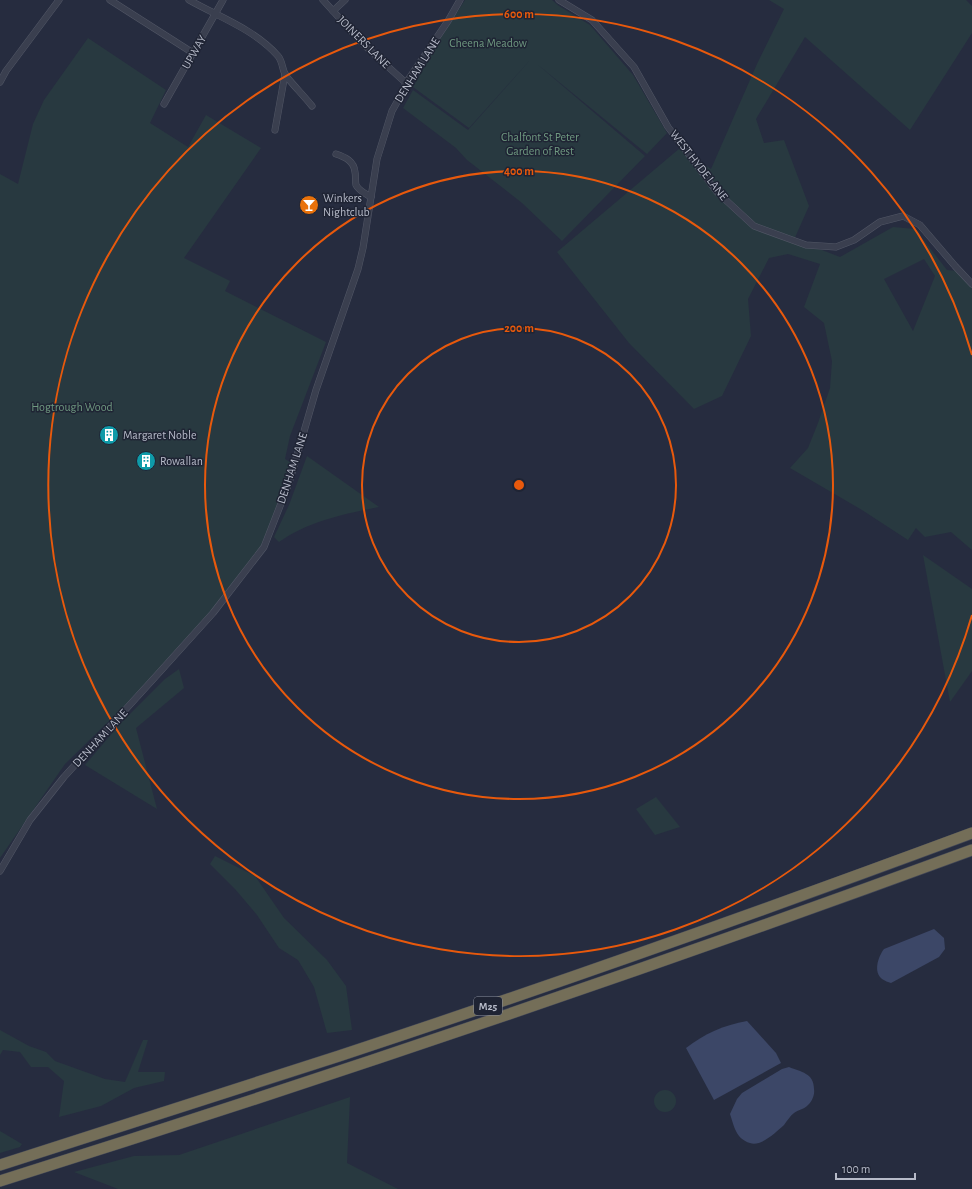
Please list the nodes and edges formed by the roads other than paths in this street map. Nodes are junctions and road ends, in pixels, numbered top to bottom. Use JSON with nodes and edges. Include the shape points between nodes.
{"nodes":[{"id":1,"x":60,"y":0,"type":"edge"},
{"id":2,"x":110,"y":0,"type":"edge"},
{"id":3,"x":189,"y":0,"type":"edge"},
{"id":4,"x":224,"y":0,"type":"edge"},
{"id":5,"x":323,"y":0,"type":"edge"},
{"id":6,"x":345,"y":0,"type":"edge"},
{"id":7,"x":460,"y":0,"type":"edge"},
{"id":8,"x":559,"y":0,"type":"edge"},
{"id":9,"x":333,"y":11,"type":"junction"},
{"id":10,"x":215,"y":15,"type":"junction"},
{"id":11,"x":193,"y":54,"type":"junction"},
{"id":12,"x":285,"y":74,"type":"junction"},
{"id":13,"x":0,"y":82,"type":"edge"},
{"id":14,"x":406,"y":83,"type":"junction"},
{"id":15,"x":164,"y":104,"type":"dead end"},
{"id":16,"x":312,"y":106,"type":"dead end"},
{"id":17,"x":275,"y":130,"type":"dead end"},
{"id":18,"x":336,"y":154,"type":"dead end"},
{"id":19,"x":371,"y":196,"type":"junction"},
{"id":20,"x":972,"y":284,"type":"edge"},
{"id":21,"x":972,"y":833,"type":"edge"},
{"id":22,"x":972,"y":850,"type":"edge"},
{"id":23,"x":0,"y":871,"type":"edge"},
{"id":24,"x":0,"y":1165,"type":"edge"},
{"id":25,"x":0,"y":1181,"type":"edge"}],
"edges":[{"from":1,"to":13,"type":"street"},
{"from":2,"to":11,"type":"street"},
{"from":3,"to":10,"type":"street"},
{"from":4,"to":10,"type":"street","name":"UPWAY"},
{"from":5,"to":9,"type":"street","name":"JOINERS LANE"},
{"from":6,"to":9,"type":"street"},
{"from":7,"to":14,"type":"street","name":"DENHAM LANE"},
{"from":8,"to":20,"type":"street","name":"WEST HYDE LANE","via":[[592,20],[634,67],[668,127],[718,192],[754,226],[806,245],[836,247],[854,240],[880,222],[903,216],[920,225]]},
{"from":9,"to":14,"type":"street","name":"JOINERS LANE","via":[[363,44]]},
{"from":10,"to":11,"type":"street","name":"UPWAY"},
{"from":10,"to":12,"type":"street","via":[[226,18],[254,35],[278,56]]},
{"from":11,"to":15,"type":"street","name":"UPWAY"},
{"from":12,"to":16,"type":"street"},
{"from":12,"to":17,"type":"street"},
{"from":14,"to":19,"type":"street","name":"DENHAM LANE","via":[[392,111],[377,159]]},
{"from":18,"to":19,"type":"street","via":[[349,160],[355,170],[359,190]]},
{"from":19,"to":23,"type":"street","name":"DENHAM LANE","via":[[358,270],[316,390],[289,483],[264,547],[212,613],[64,777],[30,820]]},
{"from":21,"to":24,"type":"highway","number":"M25","via":[[475,1010]]},
{"from":22,"to":25,"type":"highway","number":"M25","via":[[668,960],[261,1098]]}]}
